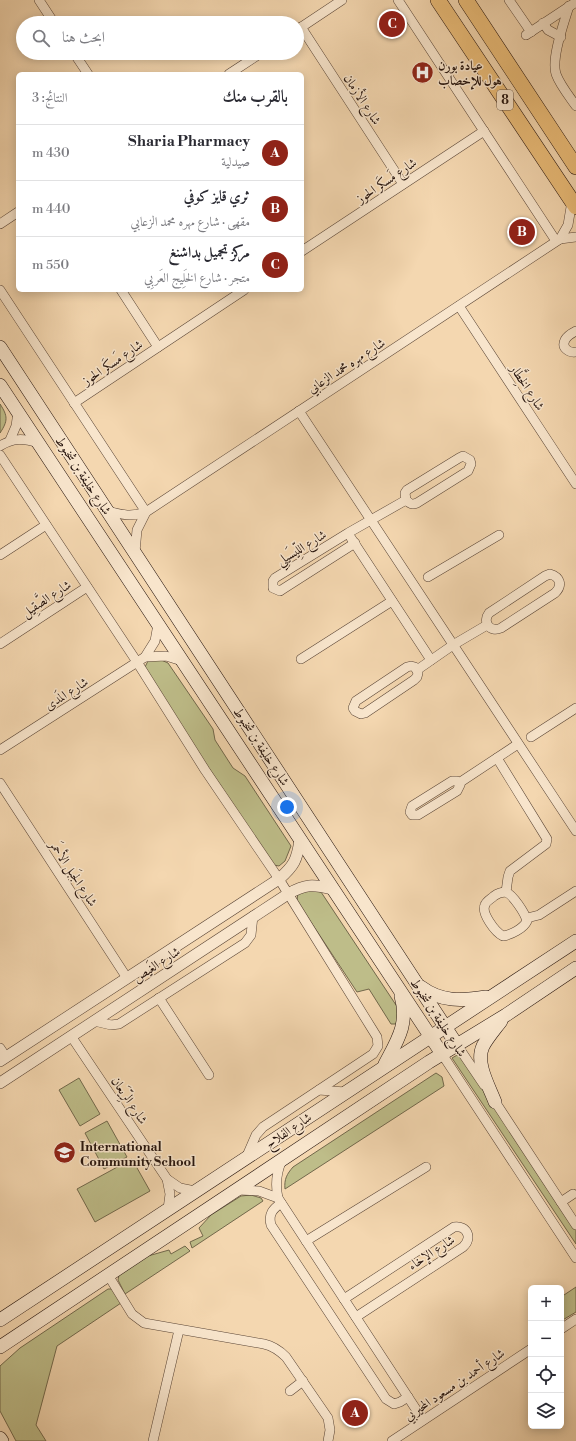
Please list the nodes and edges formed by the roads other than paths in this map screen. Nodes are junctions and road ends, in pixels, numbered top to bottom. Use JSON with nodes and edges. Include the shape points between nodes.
{"nodes":[{"id":1,"x":39,"y":0,"type":"edge"},
{"id":2,"x":342,"y":0,"type":"edge"},
{"id":3,"x":398,"y":0,"type":"edge"},
{"id":4,"x":438,"y":0,"type":"edge"},
{"id":5,"x":466,"y":0,"type":"edge"},
{"id":6,"x":509,"y":0,"type":"edge"},
{"id":7,"x":573,"y":4,"type":"edge"},
{"id":8,"x":49,"y":16,"type":"edge"},
{"id":9,"x":543,"y":24,"type":"junction"},
{"id":10,"x":304,"y":26,"type":"edge"},
{"id":11,"x":304,"y":36,"type":"edge"},
{"id":12,"x":561,"y":37,"type":"junction"},
{"id":13,"x":79,"y":60,"type":"edge"},
{"id":14,"x":250,"y":60,"type":"edge"},
{"id":15,"x":87,"y":72,"type":"edge"},
{"id":16,"x":232,"y":72,"type":"edge"},
{"id":17,"x":576,"y":106,"type":"edge"},
{"id":18,"x":484,"y":131,"type":"junction"},
{"id":19,"x":576,"y":167,"type":"edge"},
{"id":20,"x":403,"y":184,"type":"junction"},
{"id":21,"x":574,"y":204,"type":"edge"},
{"id":22,"x":16,"y":213,"type":"edge"},
{"id":23,"x":0,"y":224,"type":"edge"},
{"id":24,"x":576,"y":237,"type":"edge"},
{"id":25,"x":558,"y":240,"type":"junction"},
{"id":26,"x":304,"y":251,"type":"edge"},
{"id":27,"x":0,"y":290,"type":"edge"},
{"id":28,"x":122,"y":292,"type":"edge"},
{"id":29,"x":241,"y":292,"type":"edge"},
{"id":30,"x":459,"y":306,"type":"junction"},
{"id":31,"x":576,"y":331,"type":"edge"},
{"id":32,"x":0,"y":347,"type":"edge"},
{"id":33,"x":158,"y":347,"type":"junction"},
{"id":34,"x":576,"y":352,"type":"edge"},
{"id":35,"x":0,"y":385,"type":"edge"},
{"id":36,"x":74,"y":403,"type":"junction"},
{"id":37,"x":298,"y":411,"type":"junction"},
{"id":38,"x":18,"y":412,"type":"junction"},
{"id":39,"x":10,"y":440,"type":"junction"},
{"id":40,"x":38,"y":443,"type":"junction"},
{"id":41,"x":0,"y":446,"type":"edge"},
{"id":42,"x":0,"y":455,"type":"edge"},
{"id":43,"x":576,"y":484,"type":"edge"},
{"id":44,"x":406,"y":500,"type":"junction"},
{"id":45,"x":108,"y":511,"type":"junction"},
{"id":46,"x":146,"y":512,"type":"junction"},
{"id":47,"x":370,"y":520,"type":"junction"},
{"id":48,"x":46,"y":525,"type":"junction"},
{"id":49,"x":348,"y":533,"type":"junction"},
{"id":50,"x":499,"y":535,"type":"dead end"},
{"id":51,"x":354,"y":543,"type":"junction"},
{"id":52,"x":135,"y":552,"type":"junction"},
{"id":53,"x":0,"y":556,"type":"edge"},
{"id":54,"x":428,"y":577,"type":"dead end"},
{"id":55,"x":87,"y":587,"type":"junction"},
{"id":56,"x":392,"y":601,"type":"junction"},
{"id":57,"x":158,"y":624,"type":"junction"},
{"id":58,"x":487,"y":625,"type":"junction"},
{"id":59,"x":0,"y":644,"type":"edge"},
{"id":60,"x":453,"y":645,"type":"junction"},
{"id":61,"x":301,"y":659,"type":"dead end"},
{"id":62,"x":141,"y":660,"type":"junction"},
{"id":63,"x":431,"y":660,"type":"junction"},
{"id":64,"x":182,"y":661,"type":"junction"},
{"id":65,"x":418,"y":670,"type":"junction"},
{"id":66,"x":576,"y":708,"type":"edge"},
{"id":67,"x":531,"y":737,"type":"dead end"},
{"id":68,"x":518,"y":744,"type":"junction"},
{"id":69,"x":0,"y":750,"type":"edge"},
{"id":70,"x":497,"y":758,"type":"junction"},
{"id":71,"x":0,"y":783,"type":"edge"},
{"id":72,"x":459,"y":783,"type":"junction"},
{"id":73,"x":576,"y":831,"type":"edge"},
{"id":74,"x":300,"y":840,"type":"junction"},
{"id":75,"x":279,"y":879,"type":"junction"},
{"id":76,"x":332,"y":889,"type":"junction"},
{"id":77,"x":576,"y":891,"type":"edge"},
{"id":78,"x":506,"y":892,"type":"junction"},
{"id":79,"x":288,"y":894,"type":"junction"},
{"id":80,"x":253,"y":916,"type":"junction"},
{"id":81,"x":527,"y":918,"type":"junction"},
{"id":82,"x":576,"y":940,"type":"edge"},
{"id":83,"x":576,"y":968,"type":"edge"},
{"id":84,"x":127,"y":978,"type":"junction"},
{"id":85,"x":417,"y":983,"type":"junction"},
{"id":86,"x":400,"y":993,"type":"junction"},
{"id":87,"x":492,"y":996,"type":"junction"},
{"id":88,"x":159,"y":998,"type":"junction"},
{"id":89,"x":506,"y":1015,"type":"junction"},
{"id":90,"x":94,"y":1021,"type":"junction"},
{"id":91,"x":446,"y":1027,"type":"junction"},
{"id":92,"x":71,"y":1036,"type":"junction"},
{"id":93,"x":431,"y":1037,"type":"junction"},
{"id":94,"x":457,"y":1045,"type":"junction"},
{"id":95,"x":442,"y":1054,"type":"junction"},
{"id":96,"x":2,"y":1055,"type":"edge"},
{"id":97,"x":384,"y":1066,"type":"junction"},
{"id":98,"x":208,"y":1075,"type":"dead end"},
{"id":99,"x":0,"y":1082,"type":"edge"},
{"id":100,"x":319,"y":1090,"type":"junction"},
{"id":101,"x":345,"y":1092,"type":"junction"},
{"id":102,"x":495,"y":1102,"type":"junction"},
{"id":103,"x":246,"y":1158,"type":"junction"},
{"id":104,"x":282,"y":1160,"type":"junction"},
{"id":105,"x":426,"y":1167,"type":"dead end"},
{"id":106,"x":167,"y":1180,"type":"junction"},
{"id":107,"x":238,"y":1190,"type":"junction"},
{"id":108,"x":195,"y":1191,"type":"junction"},
{"id":109,"x":572,"y":1194,"type":"dead end"},
{"id":110,"x":280,"y":1201,"type":"junction"},
{"id":111,"x":561,"y":1202,"type":"junction"},
{"id":112,"x":168,"y":1209,"type":"junction"},
{"id":113,"x":576,"y":1225,"type":"edge"},
{"id":114,"x":306,"y":1241,"type":"junction"},
{"id":115,"x":576,"y":1258,"type":"edge"},
{"id":116,"x":108,"y":1275,"type":"junction"},
{"id":117,"x":344,"y":1298,"type":"junction"},
{"id":118,"x":356,"y":1317,"type":"junction"},
{"id":119,"x":576,"y":1319,"type":"edge"},
{"id":120,"x":0,"y":1320,"type":"edge"},
{"id":121,"x":564,"y":1327,"type":"edge"},
{"id":122,"x":179,"y":1330,"type":"junction"},
{"id":123,"x":0,"y":1347,"type":"edge"},
{"id":124,"x":528,"y":1351,"type":"edge"},
{"id":125,"x":302,"y":1381,"type":"junction"},
{"id":126,"x":290,"y":1391,"type":"dead end"},
{"id":127,"x":408,"y":1397,"type":"junction"},
{"id":128,"x":423,"y":1420,"type":"junction"},
{"id":129,"x":0,"y":1438,"type":"edge"},
{"id":130,"x":2,"y":1441,"type":"edge"},
{"id":131,"x":153,"y":1441,"type":"edge"},
{"id":132,"x":328,"y":1441,"type":"edge"},
{"id":133,"x":392,"y":1441,"type":"edge"}],
"edges":[{"from":1,"to":8,"type":"street"},
{"from":2,"to":10,"type":"street"},
{"from":3,"to":18,"type":"street"},
{"from":4,"to":21,"type":"highway","number":"8"},
{"from":5,"to":19,"type":"highway","number":"8"},
{"from":6,"to":9,"type":"street","via":[[528,33]]},
{"from":7,"to":9,"type":"street"},
{"from":7,"to":12,"type":"street"},
{"from":9,"to":12,"type":"street"},
{"from":11,"to":20,"type":"street","name":"شارع الأزمان"},
{"from":12,"to":17,"type":"street","via":[[554,60],[556,73]]},
{"from":13,"to":15,"type":"street"},
{"from":14,"to":16,"type":"street"},
{"from":18,"to":20,"type":"street","name":"شارع مَسكَر الحوز"},
{"from":18,"to":25,"type":"street"},
{"from":20,"to":26,"type":"street","name":"شارع مَسكَر الحوز"},
{"from":21,"to":25,"type":"street","via":[[568,224]]},
{"from":22,"to":23,"type":"street"},
{"from":24,"to":25,"type":"street","name":"شارع مهره محمد الزعابي"},
{"from":25,"to":30,"type":"street","name":"شارع مهره محمد الزعابي"},
{"from":27,"to":36,"type":"street"},
{"from":28,"to":33,"type":"street"},
{"from":29,"to":33,"type":"street","name":"شارع مَسكَر الحوز"},
{"from":30,"to":37,"type":"street","name":"شارع مهره محمد الزعابي"},
{"from":30,"to":43,"type":"street","name":"شارع الخِطَّار"},
{"from":31,"to":34,"type":"street","via":[[568,336],[564,343],[567,350]]},
{"from":32,"to":45,"type":"main road","name":"شارع خليفة بن شخبوط"},
{"from":33,"to":36,"type":"street","name":"شارع مَسكَر الحوز"},
{"from":35,"to":38,"type":"main road","name":"شارع خليفة بن شخبوط"},
{"from":36,"to":46,"type":"street"},
{"from":37,"to":46,"type":"street","name":"شارع مهره محمد الزعابي"},
{"from":37,"to":47,"type":"street"},
{"from":38,"to":39,"type":"street"},
{"from":38,"to":40,"type":"main road","name":"شارع خليفة بن شخبوط"},
{"from":39,"to":40,"type":"street"},
{"from":39,"to":41,"type":"street"},
{"from":40,"to":57,"type":"main road","name":"شارع خليفة بن شخبوط"},
{"from":42,"to":48,"type":"street"},
{"from":44,"to":44,"type":"street","name":"شارع اللِّيسَيلِي","via":[[413,504],[417,503],[468,471],[470,460],[463,456],[407,490]]},
{"from":44,"to":47,"type":"street","name":"شارع اللِّيسَيلِي"},
{"from":45,"to":46,"type":"street","name":"شارع مهره محمد الزعابي","via":[[126,516]]},
{"from":45,"to":52,"type":"main road","name":"شارع خليفة بن شخبوط"},
{"from":46,"to":52,"type":"street","name":"شارع مهره محمد الزعابي","via":[[137,530]]},
{"from":47,"to":49,"type":"street","name":"شارع اللِّيسَيلِي"},
{"from":47,"to":60,"type":"street"},
{"from":48,"to":53,"type":"street"},
{"from":48,"to":55,"type":"street"},
{"from":49,"to":51,"type":"street"},
{"from":49,"to":51,"type":"street","name":"شارع اللِّيسَيلِي","via":[[275,578],[272,581],[273,588],[280,591]]},
{"from":50,"to":54,"type":"street"},
{"from":51,"to":56,"type":"street"},
{"from":52,"to":85,"type":"main road","name":"شارع خليفة بن شخبوط"},
{"from":55,"to":59,"type":"street","name":"شارع الصَّقِيل"},
{"from":55,"to":62,"type":"street"},
{"from":56,"to":61,"type":"street"},
{"from":56,"to":63,"type":"street"},
{"from":57,"to":62,"type":"street","name":"شارع المَدى","via":[[155,641]]},
{"from":57,"to":64,"type":"main road","name":"شارع خليفة بن شخبوط"},
{"from":58,"to":58,"type":"street","via":[[495,630],[501,628],[555,593],[559,589],[559,579],[550,574],[545,576],[489,613],[486,618]]},
{"from":58,"to":60,"type":"street"},
{"from":60,"to":63,"type":"street"},
{"from":60,"to":68,"type":"street"},
{"from":62,"to":64,"type":"street","name":"شارع المَدى","via":[[166,656]]},
{"from":62,"to":69,"type":"street","name":"شارع المَدى"},
{"from":62,"to":75,"type":"street","via":[[205,770]]},
{"from":63,"to":65,"type":"street"},
{"from":64,"to":74,"type":"main road","name":"شارع خليفة بن شخبوط"},
{"from":65,"to":65,"type":"street","via":[[414,680],[365,713],[358,714],[353,708],[356,701],[407,667],[415,667]]},
{"from":66,"to":67,"type":"street"},
{"from":68,"to":70,"type":"street"},
{"from":68,"to":73,"type":"street"},
{"from":70,"to":72,"type":"street"},
{"from":70,"to":78,"type":"street","via":[[547,839],[546,844],[510,871]]},
{"from":71,"to":84,"type":"street","name":"شارع الجَبل الأحمَر"},
{"from":72,"to":72,"type":"street","via":[[460,788],[457,791],[418,815],[410,812],[412,806],[450,782]]},
{"from":74,"to":75,"type":"street","name":"شارع الغَيص","via":[[295,862]]},
{"from":74,"to":76,"type":"main road","name":"شارع خليفة بن شخبوط"},
{"from":75,"to":79,"type":"street"},
{"from":75,"to":84,"type":"street","name":"شارع الغَيص"},
{"from":76,"to":79,"type":"street","name":"شارع الغَيص","via":[[309,885],[299,887]]},
{"from":76,"to":86,"type":"main road","name":"شارع خليفة بن شخبوط"},
{"from":77,"to":81,"type":"street","via":[[539,915]]},
{"from":78,"to":81,"type":"street","via":[[511,894]]},
{"from":78,"to":81,"type":"street","via":[[486,902],[484,908],[484,913],[497,932],[503,936],[508,935],[525,924]]},
{"from":79,"to":80,"type":"street","name":"شارع الغَيص"},
{"from":79,"to":100,"type":"street","via":[[378,1041],[374,1054]]},
{"from":80,"to":88,"type":"street","via":[[250,935],[245,942]]},
{"from":80,"to":90,"type":"street","name":"شارع الغَيص"},
{"from":82,"to":87,"type":"main road","name":"شارع الفلاح"},
{"from":83,"to":89,"type":"main road","name":"شارع الفلاح"},
{"from":84,"to":96,"type":"street","name":"شارع الغَيص"},
{"from":85,"to":87,"type":"main road","via":[[445,999],[458,1001]]},
{"from":85,"to":91,"type":"main road","name":"شارع خليفة بن شخبوط"},
{"from":86,"to":93,"type":"main road","name":"شارع خليفة بن شخبوط"},
{"from":86,"to":97,"type":"main road","via":[[404,1005],[403,1026]]},
{"from":87,"to":91,"type":"main road","name":"شارع الفلاح"},
{"from":88,"to":90,"type":"street","via":[[116,1025]]},
{"from":88,"to":98,"type":"street"},
{"from":89,"to":94,"type":"main road","name":"شارع الفلاح"},
{"from":89,"to":102,"type":"main road","via":[[481,1051],[483,1070]]},
{"from":90,"to":92,"type":"street","name":"شارع الغَيص"},
{"from":91,"to":93,"type":"main road","name":"شارع الفلاح"},
{"from":91,"to":94,"type":"main road","name":"شارع خليفة بن شخبوط"},
{"from":92,"to":99,"type":"street","name":"شارع الغَيص"},
{"from":92,"to":106,"type":"street","name":"شارع الرِّيَعان"},
{"from":93,"to":95,"type":"main road","name":"شارع خليفة بن شخبوط"},
{"from":93,"to":97,"type":"main road","name":"شارع الفلاح"},
{"from":94,"to":95,"type":"main road","name":"شارع الفلاح"},
{"from":94,"to":102,"type":"street","name":"شارع خليفة بن شخبوط"},
{"from":95,"to":104,"type":"main road","name":"شارع الفلاح"},
{"from":95,"to":115,"type":"street","name":"شارع خليفة بن شخبوط"},
{"from":97,"to":101,"type":"main road","name":"شارع الفلاح"},
{"from":100,"to":101,"type":"street"},
{"from":100,"to":103,"type":"street","via":[[263,1127],[256,1135]]},
{"from":101,"to":103,"type":"main road","name":"شارع الفلاح"},
{"from":102,"to":111,"type":"street","name":"شارع خليفة بن شخبوط"},
{"from":103,"to":108,"type":"main road","name":"شارع الفلاح"},
{"from":104,"to":107,"type":"main road","name":"شارع الفلاح"},
{"from":104,"to":110,"type":"street","via":[[276,1179]]},
{"from":105,"to":114,"type":"street"},
{"from":106,"to":108,"type":"street","name":"شارع الرِّيَعان","via":[[180,1188]]},
{"from":106,"to":112,"type":"street","name":"شارع الرِّيَعان","via":[[170,1194]]},
{"from":107,"to":110,"type":"street","via":[[259,1191]]},
{"from":107,"to":116,"type":"main road","name":"شارع الفلاح"},
{"from":108,"to":112,"type":"main road","name":"شارع الفلاح"},
{"from":109,"to":111,"type":"street"},
{"from":110,"to":114,"type":"street"},
{"from":110,"to":127,"type":"street","via":[[271,1212],[271,1225],[386,1399],[394,1404]]},
{"from":111,"to":113,"type":"street","name":"شارع خليفة بن شخبوط"},
{"from":112,"to":120,"type":"main road","name":"شارع الفلاح"},
{"from":114,"to":117,"type":"street"},
{"from":116,"to":122,"type":"street","via":[[132,1314],[140,1321],[148,1325]]},
{"from":116,"to":123,"type":"main road","name":"شارع الفلاح"},
{"from":117,"to":118,"type":"street"},
{"from":117,"to":118,"type":"street","name":"شارع الإخاء","via":[[454,1227],[461,1227],[467,1231],[469,1238],[463,1247]]},
{"from":118,"to":127,"type":"street"},
{"from":119,"to":121,"type":"street"},
{"from":122,"to":125,"type":"street","via":[[270,1346],[286,1357]]},
{"from":122,"to":131,"type":"street"},
{"from":124,"to":128,"type":"street","name":"شارع أحمد بن مسعود المحيربي"},
{"from":125,"to":126,"type":"street"},
{"from":125,"to":132,"type":"street","via":[[328,1418]]},
{"from":127,"to":128,"type":"street"},
{"from":128,"to":133,"type":"street","name":"شارع أحمد بن مسعود المحيربي"},
{"from":129,"to":130,"type":"main road"}]}
